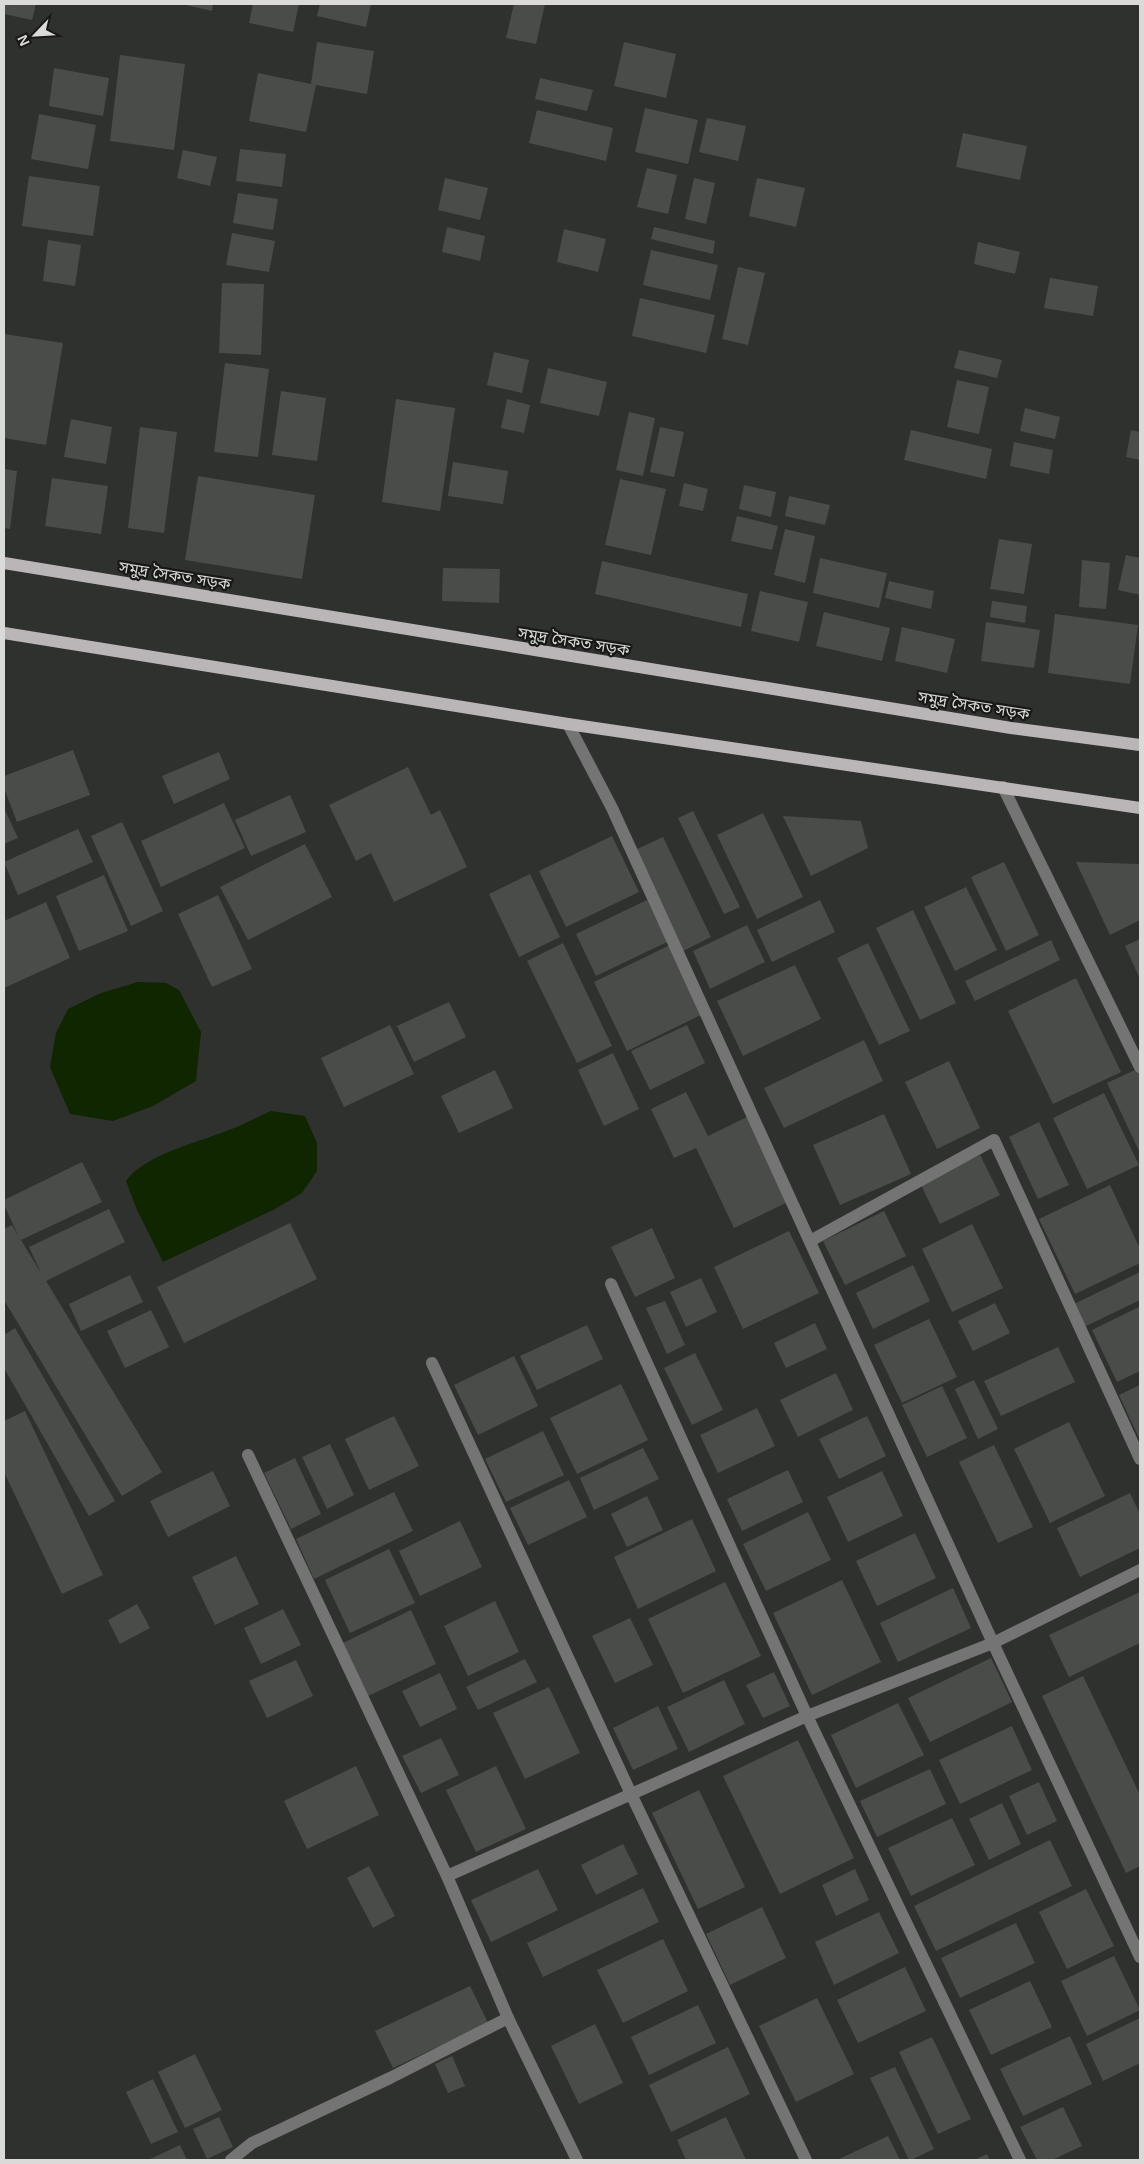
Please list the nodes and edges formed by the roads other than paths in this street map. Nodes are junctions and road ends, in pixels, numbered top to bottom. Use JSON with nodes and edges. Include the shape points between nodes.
{"nodes":[{"id":1,"x":4,"y":563,"type":"edge"},
{"id":2,"x":4,"y":633,"type":"edge"},
{"id":3,"x":568,"y":724,"type":"junction"},
{"id":4,"x":1140,"y":745,"type":"edge"},
{"id":5,"x":1003,"y":787,"type":"junction"},
{"id":6,"x":1140,"y":808,"type":"edge"},
{"id":7,"x":1140,"y":1067,"type":"edge"},
{"id":8,"x":810,"y":1241,"type":"junction"},
{"id":9,"x":611,"y":1284,"type":"dead end"},
{"id":10,"x":432,"y":1363,"type":"dead end"},
{"id":11,"x":248,"y":1455,"type":"dead end"},
{"id":12,"x":1140,"y":1459,"type":"edge"},
{"id":13,"x":1140,"y":1570,"type":"edge"},
{"id":14,"x":993,"y":1643,"type":"junction"},
{"id":15,"x":807,"y":1716,"type":"junction"},
{"id":16,"x":632,"y":1794,"type":"junction"},
{"id":17,"x":447,"y":1876,"type":"junction"},
{"id":18,"x":1140,"y":1957,"type":"edge"},
{"id":19,"x":508,"y":2018,"type":"junction"},
{"id":20,"x":232,"y":2160,"type":"edge"},
{"id":21,"x":577,"y":2160,"type":"edge"},
{"id":22,"x":806,"y":2160,"type":"edge"},
{"id":23,"x":1020,"y":2160,"type":"edge"}],
"edges":[{"from":1,"to":4,"type":"main road","name":"সমুদ্র সৈকত সড়ক","via":[[1002,726]]},
{"from":2,"to":3,"type":"main road"},
{"from":3,"to":5,"type":"main road"},
{"from":3,"to":8,"type":"street","via":[[612,808]]},
{"from":5,"to":6,"type":"main road"},
{"from":5,"to":7,"type":"street"},
{"from":8,"to":12,"type":"street","via":[[994,1140]]},
{"from":8,"to":14,"type":"street"},
{"from":9,"to":15,"type":"street"},
{"from":10,"to":16,"type":"street"},
{"from":11,"to":17,"type":"street"},
{"from":13,"to":14,"type":"street"},
{"from":14,"to":15,"type":"street"},
{"from":14,"to":18,"type":"street"},
{"from":15,"to":16,"type":"street"},
{"from":15,"to":23,"type":"street"},
{"from":16,"to":17,"type":"street"},
{"from":16,"to":22,"type":"street"},
{"from":17,"to":19,"type":"street"},
{"from":19,"to":20,"type":"street","via":[[252,2143]]},
{"from":19,"to":21,"type":"street"}]}
